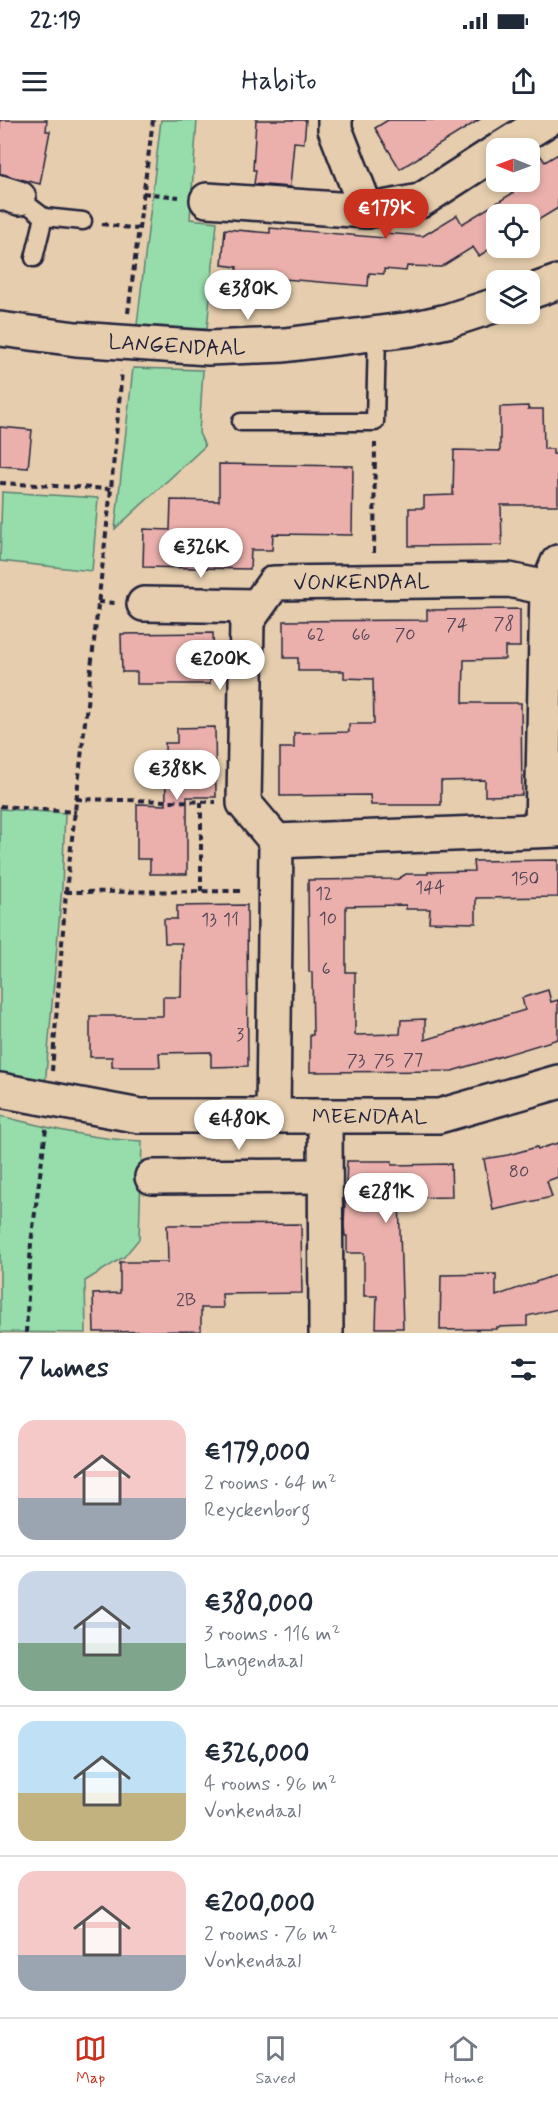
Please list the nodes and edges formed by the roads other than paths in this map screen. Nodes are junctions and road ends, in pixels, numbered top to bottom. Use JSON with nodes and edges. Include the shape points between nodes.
{"nodes":[{"id":1,"x":335,"y":120,"type":"edge"},
{"id":2,"x":547,"y":120,"type":"edge"},
{"id":3,"x":518,"y":138,"type":"edge"},
{"id":4,"x":486,"y":158,"type":"edge"},
{"id":5,"x":9,"y":195,"type":"edge"},
{"id":6,"x":207,"y":200,"type":"dead end"},
{"id":7,"x":368,"y":211,"type":"junction"},
{"id":8,"x":44,"y":218,"type":"junction"},
{"id":9,"x":83,"y":221,"type":"road end"},
{"id":10,"x":34,"y":258,"type":"dead end"},
{"id":11,"x":558,"y":282,"type":"edge"},
{"id":12,"x":540,"y":288,"type":"edge"},
{"id":13,"x":486,"y":308,"type":"edge"},
{"id":14,"x":0,"y":329,"type":"edge"},
{"id":15,"x":377,"y":334,"type":"junction"},
{"id":16,"x":241,"y":422,"type":"dead end"},
{"id":17,"x":553,"y":575,"type":"edge"},
{"id":18,"x":144,"y":604,"type":"dead end"},
{"id":19,"x":256,"y":606,"type":"junction"},
{"id":20,"x":550,"y":830,"type":"edge"},
{"id":21,"x":276,"y":841,"type":"junction"},
{"id":22,"x":558,"y":1082,"type":"edge"},
{"id":23,"x":0,"y":1090,"type":"edge"},
{"id":24,"x":273,"y":1117,"type":"junction"},
{"id":25,"x":326,"y":1117,"type":"junction"},
{"id":26,"x":325,"y":1176,"type":"junction"},
{"id":27,"x":153,"y":1177,"type":"dead end"},
{"id":28,"x":326,"y":1333,"type":"edge"}],
"edges":[{"from":1,"to":7,"type":"street","via":[[335,129]]},
{"from":2,"to":3,"type":"street"},
{"from":4,"to":7,"type":"street","via":[[420,201]]},
{"from":5,"to":8,"type":"lane"},
{"from":6,"to":7,"type":"street"},
{"from":8,"to":9,"type":"lane"},
{"from":8,"to":10,"type":"lane"},
{"from":11,"to":12,"type":"street"},
{"from":13,"to":15,"type":"street","name":"LANGENDAAL","via":[[447,321]]},
{"from":14,"to":15,"type":"street","name":"LANGENDAAL","via":[[76,339],[219,348]]},
{"from":15,"to":16,"type":"lane","via":[[375,422]]},
{"from":17,"to":19,"type":"street","name":"VONKENDAAL","via":[[509,580],[274,583]]},
{"from":17,"to":20,"type":"street","name":"VONKENDAAL"},
{"from":18,"to":19,"type":"street"},
{"from":19,"to":21,"type":"street","name":"VONKENDAAL","via":[[247,621],[244,803]]},
{"from":20,"to":21,"type":"street","name":"VONKENDAAL"},
{"from":21,"to":24,"type":"street"},
{"from":22,"to":25,"type":"street","name":"MEENDAAL","via":[[439,1116]]},
{"from":23,"to":24,"type":"street","name":"MEENDAAL","via":[[140,1116]]},
{"from":24,"to":25,"type":"street","name":"MEENDAAL"},
{"from":25,"to":26,"type":"street"},
{"from":26,"to":27,"type":"street"},
{"from":26,"to":28,"type":"street"}]}
